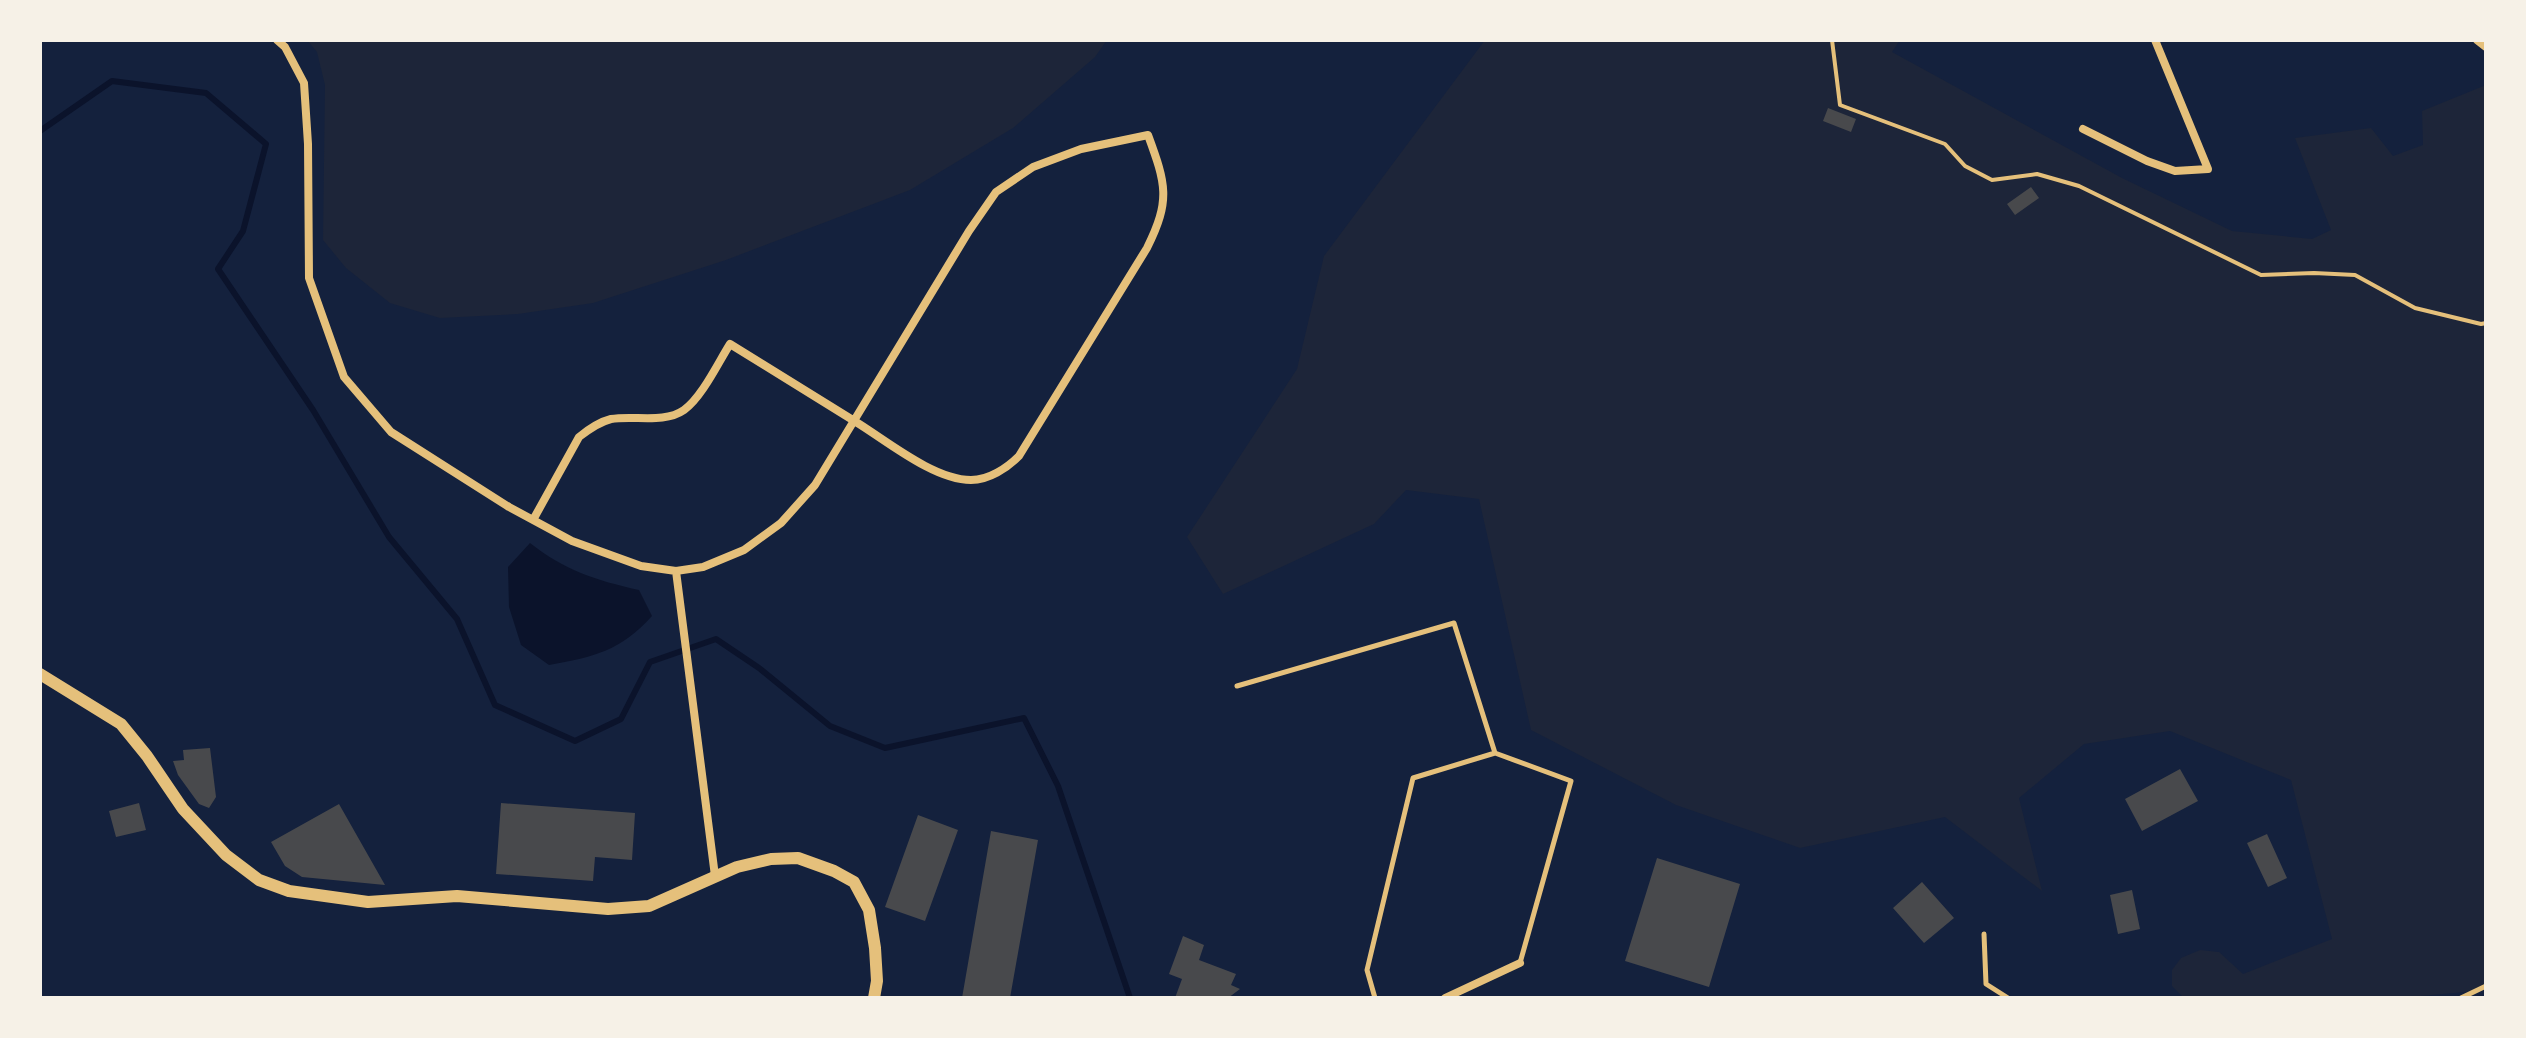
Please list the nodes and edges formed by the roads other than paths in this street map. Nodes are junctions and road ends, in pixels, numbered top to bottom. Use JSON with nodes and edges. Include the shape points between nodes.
{"nodes":[{"id":1,"x":277,"y":40,"type":"edge"},
{"id":2,"x":2155,"y":40,"type":"edge"},
{"id":3,"x":2477,"y":40,"type":"edge"},
{"id":4,"x":2486,"y":47,"type":"edge"},
{"id":5,"x":2083,"y":129,"type":"dead end"},
{"id":6,"x":854,"y":421,"type":"junction"},
{"id":7,"x":533,"y":520,"type":"junction"},
{"id":8,"x":676,"y":571,"type":"junction"},
{"id":9,"x":40,"y":674,"type":"edge"},
{"id":10,"x":1237,"y":686,"type":"dead end"},
{"id":11,"x":1495,"y":753,"type":"junction"},
{"id":12,"x":715,"y":876,"type":"junction"},
{"id":13,"x":1984,"y":934,"type":"dead end"},
{"id":14,"x":1520,"y":963,"type":"joint"},
{"id":15,"x":2486,"y":986,"type":"edge"},
{"id":16,"x":1463,"y":994,"type":"edge"},
{"id":17,"x":874,"y":998,"type":"edge"},
{"id":18,"x":1375,"y":998,"type":"edge"},
{"id":19,"x":1445,"y":998,"type":"edge"},
{"id":20,"x":2008,"y":998,"type":"edge"},
{"id":21,"x":2461,"y":998,"type":"edge"}],
"edges":[{"from":1,"to":7,"type":"street","via":[[304,83],[309,278],[344,377],[391,432]]},
{"from":2,"to":5,"type":"street","via":[[2208,169],[2175,171]]},
{"from":3,"to":4,"type":"street"},
{"from":6,"to":6,"type":"street","via":[[950,476],[990,476],[1019,456],[1159,224],[1163,177],[1148,135],[1081,149],[1033,167],[996,192]]},
{"from":6,"to":7,"type":"street","via":[[730,344],[683,411],[608,420],[579,437]]},
{"from":6,"to":8,"type":"street","via":[[815,485],[781,523],[744,550],[703,567]]},
{"from":7,"to":8,"type":"street","via":[[572,541],[641,566]]},
{"from":8,"to":12,"type":"street"},
{"from":9,"to":12,"type":"street","via":[[121,724],[183,809],[226,855],[259,880],[289,891],[368,902],[457,896],[608,909],[649,906]]},
{"from":10,"to":11,"type":"lane","via":[[1454,623]]},
{"from":11,"to":14,"type":"lane","via":[[1571,781]]},
{"from":11,"to":18,"type":"lane","via":[[1413,778],[1367,970]]},
{"from":12,"to":17,"type":"street","via":[[771,859],[798,858],[854,882],[869,910]]},
{"from":13,"to":20,"type":"lane","via":[[1986,984]]},
{"from":14,"to":16,"type":"street"},
{"from":15,"to":21,"type":"lane"},
{"from":16,"to":19,"type":"street"}]}
